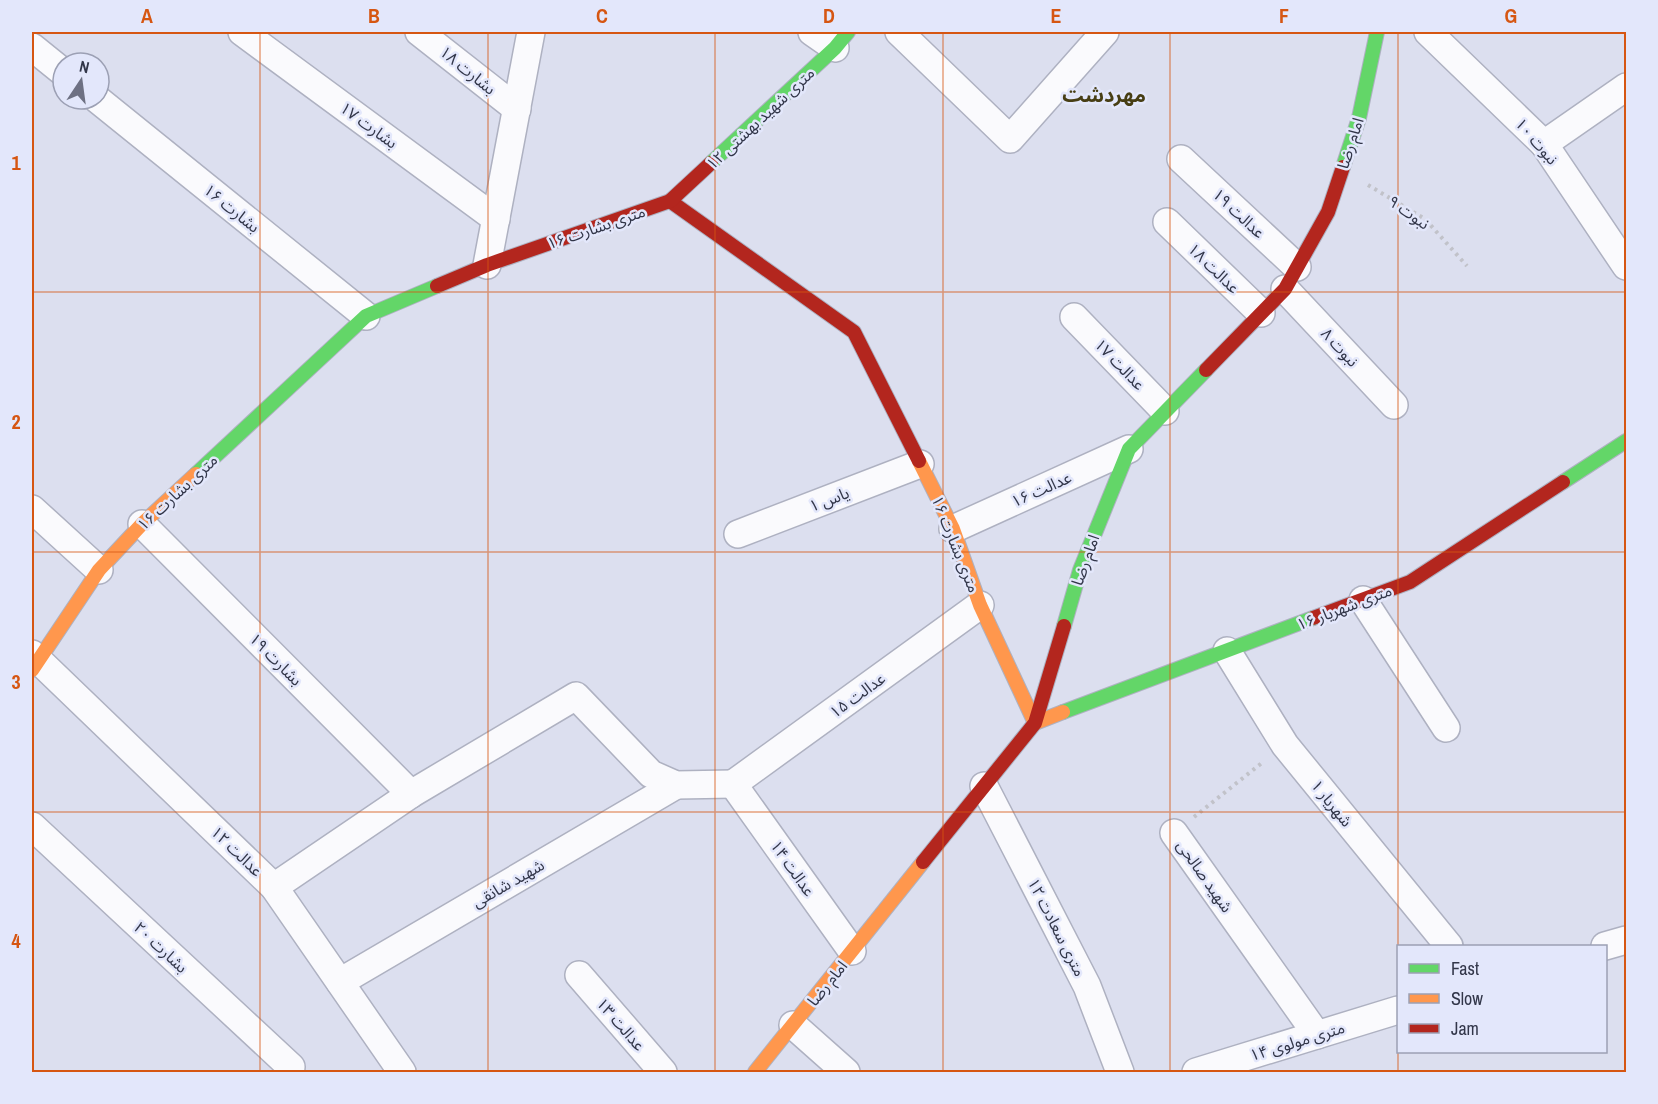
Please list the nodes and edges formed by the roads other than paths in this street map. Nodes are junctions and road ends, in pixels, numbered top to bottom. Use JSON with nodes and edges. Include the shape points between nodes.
{"nodes":[{"id":1,"x":242,"y":32,"type":"edge"},
{"id":2,"x":419,"y":32,"type":"edge"},
{"id":3,"x":531,"y":32,"type":"edge"},
{"id":4,"x":812,"y":32,"type":"edge"},
{"id":5,"x":899,"y":32,"type":"edge"},
{"id":6,"x":1105,"y":32,"type":"edge"},
{"id":7,"x":1377,"y":32,"type":"edge"},
{"id":8,"x":1428,"y":32,"type":"edge"},
{"id":9,"x":842,"y":40,"type":"edge"},
{"id":10,"x":32,"y":47,"type":"edge"},
{"id":11,"x":51,"y":62,"type":"edge"},
{"id":12,"x":1626,"y":87,"type":"edge"},
{"id":13,"x":111,"y":110,"type":"edge"},
{"id":14,"x":517,"y":110,"type":"junction"},
{"id":15,"x":1544,"y":144,"type":"junction"},
{"id":16,"x":1181,"y":159,"type":"dead end"},
{"id":17,"x":670,"y":201,"type":"junction"},
{"id":18,"x":496,"y":219,"type":"junction"},
{"id":19,"x":1167,"y":222,"type":"dead end"},
{"id":20,"x":487,"y":265,"type":"junction"},
{"id":21,"x":1626,"y":266,"type":"edge"},
{"id":22,"x":1291,"y":278,"type":"junction"},
{"id":23,"x":1261,"y":313,"type":"junction"},
{"id":24,"x":366,"y":316,"type":"junction"},
{"id":25,"x":1074,"y":317,"type":"dead end"},
{"id":26,"x":1394,"y":405,"type":"dead end"},
{"id":27,"x":1166,"y":411,"type":"junction"},
{"id":28,"x":1626,"y":441,"type":"edge"},
{"id":29,"x":1129,"y":449,"type":"junction"},
{"id":30,"x":920,"y":464,"type":"junction"},
{"id":31,"x":32,"y":509,"type":"edge"},
{"id":32,"x":142,"y":524,"type":"junction"},
{"id":33,"x":953,"y":529,"type":"junction"},
{"id":34,"x":738,"y":534,"type":"dead end"},
{"id":35,"x":99,"y":570,"type":"junction"},
{"id":36,"x":1363,"y":600,"type":"junction"},
{"id":37,"x":980,"y":605,"type":"junction"},
{"id":38,"x":1227,"y":651,"type":"junction"},
{"id":39,"x":34,"y":661,"type":"edge"},
{"id":40,"x":1035,"y":723,"type":"junction"},
{"id":41,"x":1446,"y":728,"type":"dead end"},
{"id":42,"x":676,"y":784,"type":"junction"},
{"id":43,"x":733,"y":784,"type":"junction"},
{"id":44,"x":984,"y":786,"type":"junction"},
{"id":45,"x":411,"y":794,"type":"junction"},
{"id":46,"x":32,"y":826,"type":"edge"},
{"id":47,"x":1174,"y":833,"type":"road end"},
{"id":48,"x":274,"y":886,"type":"junction"},
{"id":49,"x":1448,"y":945,"type":"edge"},
{"id":50,"x":852,"y":951,"type":"junction"},
{"id":51,"x":579,"y":975,"type":"dead end"},
{"id":52,"x":340,"y":982,"type":"junction"},
{"id":53,"x":1397,"y":1010,"type":"edge"},
{"id":54,"x":793,"y":1025,"type":"junction"},
{"id":55,"x":1317,"y":1035,"type":"junction"},
{"id":56,"x":291,"y":1067,"type":"dead end"},
{"id":57,"x":402,"y":1072,"type":"edge"},
{"id":58,"x":663,"y":1072,"type":"edge"},
{"id":59,"x":755,"y":1072,"type":"edge"},
{"id":60,"x":846,"y":1072,"type":"edge"},
{"id":61,"x":1120,"y":1072,"type":"edge"},
{"id":62,"x":1196,"y":1072,"type":"edge"}],
"edges":[{"from":1,"to":18,"type":"street","name":"بشارت ۱۷"},
{"from":2,"to":14,"type":"street","name":"بشارت ۱۸"},
{"from":3,"to":14,"type":"street"},
{"from":4,"to":9,"type":"street"},
{"from":5,"to":6,"type":"street","via":[[1010,139]]},
{"from":7,"to":22,"type":"street","name":"امام رضا","via":[[1359,118],[1328,212]]},
{"from":8,"to":15,"type":"street","name":"نبوت ۱۰"},
{"from":9,"to":17,"type":"street","name":"۱۲ متری شهید بهشتی"},
{"from":10,"to":11,"type":"street"},
{"from":12,"to":15,"type":"street"},
{"from":13,"to":24,"type":"street","name":"بشارت ۱۶"},
{"from":14,"to":18,"type":"street"},
{"from":15,"to":21,"type":"street","name":"نبوت ۱۰"},
{"from":16,"to":22,"type":"street","name":"عدالت ۱۹"},
{"from":17,"to":20,"type":"street","name":"۱۶ متری بشارت"},
{"from":17,"to":30,"type":"street","name":"۱۶ متری بشارت","via":[[854,332]]},
{"from":18,"to":20,"type":"street"},
{"from":19,"to":23,"type":"street","name":"عدالت ۱۸"},
{"from":20,"to":24,"type":"street","name":"۱۶ متری بشارت"},
{"from":22,"to":23,"type":"street","name":"امام رضا"},
{"from":22,"to":26,"type":"street","name":"نبوت ۸"},
{"from":23,"to":27,"type":"street","name":"امام رضا"},
{"from":24,"to":32,"type":"street","name":"۱۶ متری بشارت"},
{"from":25,"to":27,"type":"street","name":"عدالت ۱۷"},
{"from":27,"to":29,"type":"street","name":"امام رضا"},
{"from":28,"to":36,"type":"street","name":"۱۶ متری شهریار","via":[[1410,582]]},
{"from":29,"to":33,"type":"street","name":"عدالت ۱۶"},
{"from":29,"to":40,"type":"street","name":"امام رضا","via":[[1080,570]]},
{"from":30,"to":33,"type":"street","name":"۱۶ متری بشارت"},
{"from":30,"to":34,"type":"street","name":"یاس ۱"},
{"from":31,"to":35,"type":"street"},
{"from":32,"to":35,"type":"street","name":"۱۶ متری بشارت"},
{"from":32,"to":45,"type":"street","name":"بشارت ۱۹"},
{"from":33,"to":37,"type":"street","name":"۱۶ متری بشارت"},
{"from":35,"to":39,"type":"street","name":"۱۶ متری بشارت"},
{"from":36,"to":38,"type":"street","name":"۱۶ متری شهریار"},
{"from":36,"to":41,"type":"street"},
{"from":37,"to":40,"type":"street","name":"۱۶ متری بشارت"},
{"from":37,"to":43,"type":"street","name":"عدالت ۱۵"},
{"from":38,"to":40,"type":"street","name":"۱۶ متری شهریار"},
{"from":38,"to":49,"type":"street","name":"شهریار ۱","via":[[1285,745]]},
{"from":39,"to":48,"type":"street","name":"عدالت ۱۲"},
{"from":40,"to":44,"type":"street","name":"امام رضا"},
{"from":42,"to":43,"type":"street"},
{"from":42,"to":45,"type":"street","via":[[651,774],[576,696]]},
{"from":42,"to":52,"type":"street","name":"شهید شانقی"},
{"from":43,"to":50,"type":"street","name":"عدالت ۱۴"},
{"from":44,"to":50,"type":"street","name":"امام رضا"},
{"from":44,"to":61,"type":"street","name":"۱۲ متری سعادت","via":[[1087,986]]},
{"from":45,"to":48,"type":"street"},
{"from":46,"to":56,"type":"street","name":"بشارت ۲۰"},
{"from":47,"to":55,"type":"street","name":"شهید صالحی"},
{"from":48,"to":52,"type":"street","name":"عدالت ۱۲"},
{"from":50,"to":54,"type":"street","name":"امام رضا"},
{"from":51,"to":58,"type":"street","name":"عدالت ۱۳"},
{"from":52,"to":57,"type":"street","name":"عدالت ۱۲"},
{"from":53,"to":55,"type":"street","name":"۱۴ متری مولوی"},
{"from":54,"to":59,"type":"street","name":"امام رضا"},
{"from":54,"to":60,"type":"street"},
{"from":55,"to":62,"type":"street","name":"۱۴ متری مولوی"}]}
